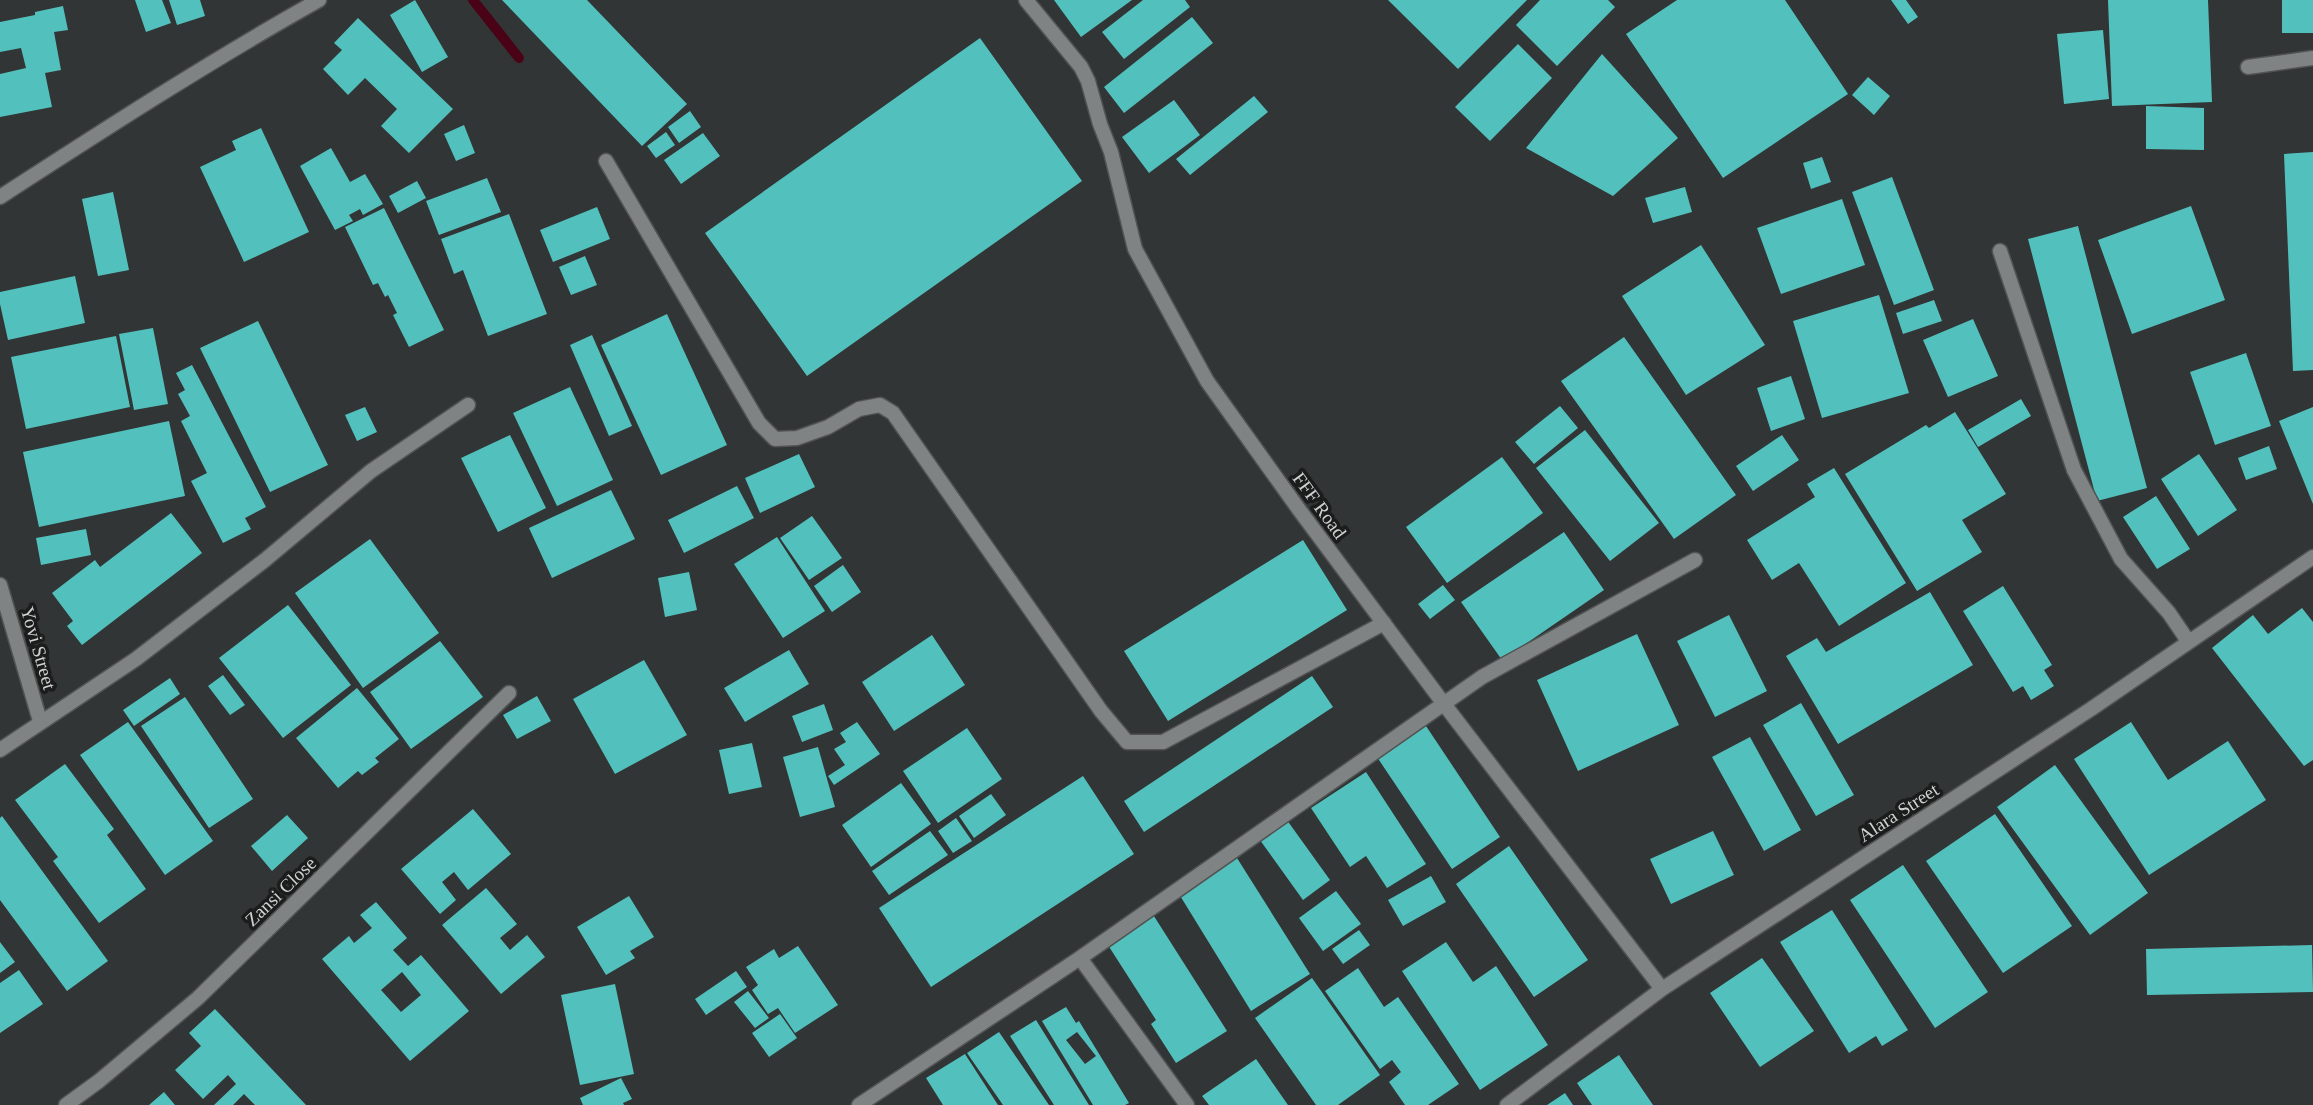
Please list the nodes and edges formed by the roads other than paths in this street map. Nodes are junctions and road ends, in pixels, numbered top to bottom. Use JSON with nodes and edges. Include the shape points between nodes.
{"nodes":[{"id":1,"x":319,"y":0,"type":"edge"},
{"id":2,"x":1026,"y":0,"type":"edge"},
{"id":3,"x":2313,"y":58,"type":"edge"},
{"id":4,"x":2248,"y":68,"type":"dead end"},
{"id":5,"x":606,"y":160,"type":"dead end"},
{"id":6,"x":0,"y":197,"type":"edge"},
{"id":7,"x":2000,"y":251,"type":"dead end"},
{"id":8,"x":468,"y":405,"type":"dead end"},
{"id":9,"x":2313,"y":557,"type":"edge"},
{"id":10,"x":1695,"y":559,"type":"dead end"},
{"id":11,"x":0,"y":585,"type":"edge"},
{"id":12,"x":1384,"y":623,"type":"junction"},
{"id":13,"x":2188,"y":641,"type":"junction"},
{"id":14,"x":509,"y":693,"type":"dead end"},
{"id":15,"x":1444,"y":704,"type":"junction"},
{"id":16,"x":40,"y":721,"type":"junction"},
{"id":17,"x":0,"y":750,"type":"edge"},
{"id":18,"x":1080,"y":958,"type":"junction"},
{"id":19,"x":1662,"y":989,"type":"junction"},
{"id":20,"x":66,"y":1105,"type":"edge"},
{"id":21,"x":859,"y":1105,"type":"edge"},
{"id":22,"x":1187,"y":1105,"type":"edge"},
{"id":23,"x":1507,"y":1105,"type":"edge"}],
"edges":[{"from":1,"to":6,"type":"street","via":[[139,107]]},
{"from":2,"to":12,"type":"street","name":"FFF Road","via":[[1084,74],[1111,152],[1135,249],[1207,381]]},
{"from":3,"to":4,"type":"street"},
{"from":5,"to":12,"type":"street","via":[[759,423],[775,439],[797,439],[859,409],[880,405],[893,413],[1101,711],[1127,741],[1163,742]]},
{"from":7,"to":13,"type":"street","via":[[2074,470],[2121,559],[2169,612]]},
{"from":8,"to":16,"type":"street","via":[[371,471],[136,659]]},
{"from":9,"to":13,"type":"street","name":"Alara Street"},
{"from":10,"to":15,"type":"street","via":[[1482,677]]},
{"from":11,"to":16,"type":"street","name":"Yovi Street"},
{"from":12,"to":15,"type":"street","name":"FFF Road"},
{"from":13,"to":19,"type":"street","name":"Alara Street"},
{"from":14,"to":20,"type":"street","name":"Zansi Close","via":[[198,998]]},
{"from":15,"to":18,"type":"street"},
{"from":15,"to":19,"type":"street","name":"FFF Road"},
{"from":16,"to":17,"type":"street"},
{"from":18,"to":21,"type":"street"},
{"from":18,"to":22,"type":"street"},
{"from":19,"to":23,"type":"street","name":"Alara Street"}]}
